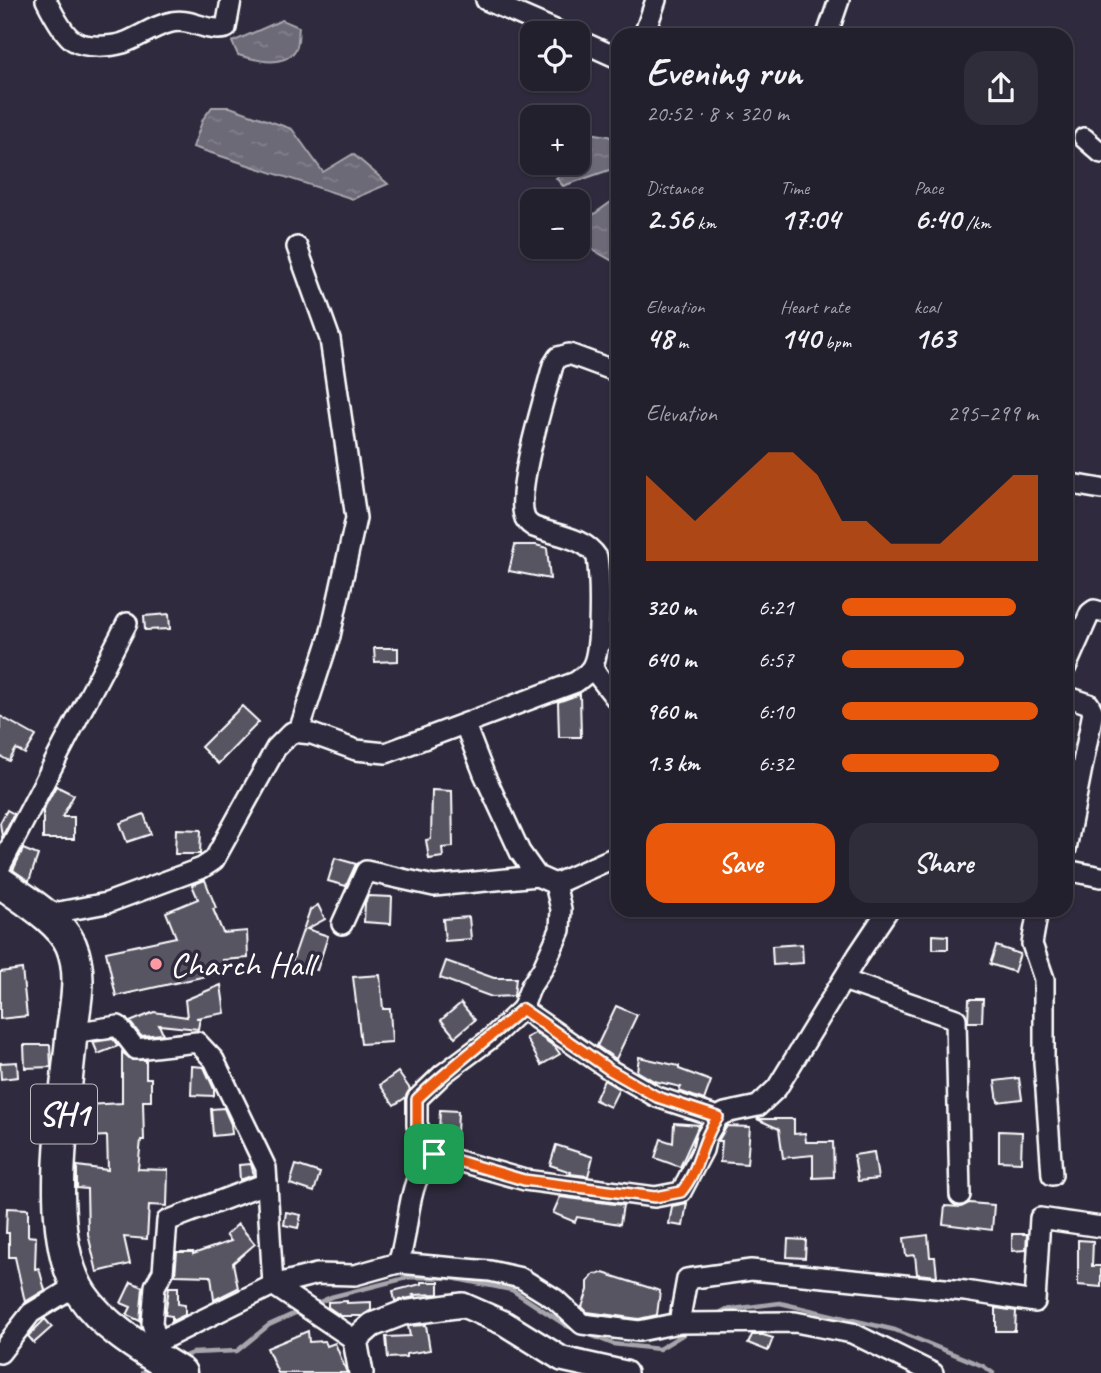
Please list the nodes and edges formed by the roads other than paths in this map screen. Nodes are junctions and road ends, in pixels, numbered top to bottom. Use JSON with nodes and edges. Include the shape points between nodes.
{"nodes":[{"id":1,"x":46,"y":0,"type":"edge"},
{"id":2,"x":231,"y":0,"type":"edge"},
{"id":3,"x":485,"y":0,"type":"edge"},
{"id":4,"x":656,"y":0,"type":"edge"},
{"id":5,"x":839,"y":0,"type":"edge"},
{"id":6,"x":534,"y":21,"type":"edge"},
{"id":7,"x":646,"y":28,"type":"edge"},
{"id":8,"x":829,"y":28,"type":"edge"},
{"id":9,"x":590,"y":45,"type":"edge"},
{"id":10,"x":611,"y":55,"type":"edge"},
{"id":11,"x":1084,"y":138,"type":"dead end"},
{"id":12,"x":1101,"y":153,"type":"edge"},
{"id":13,"x":297,"y":247,"type":"dead end"},
{"id":14,"x":611,"y":369,"type":"edge"},
{"id":15,"x":1073,"y":484,"type":"edge"},
{"id":16,"x":1101,"y":489,"type":"edge"},
{"id":17,"x":1101,"y":612,"type":"edge"},
{"id":18,"x":127,"y":623,"type":"dead end"},
{"id":19,"x":611,"y":634,"type":"edge"},
{"id":20,"x":598,"y":644,"type":"junction"},
{"id":21,"x":1073,"y":651,"type":"edge"},
{"id":22,"x":592,"y":668,"type":"junction"},
{"id":23,"x":611,"y":692,"type":"edge"},
{"id":24,"x":1073,"y":698,"type":"edge"},
{"id":25,"x":465,"y":724,"type":"junction"},
{"id":26,"x":299,"y":731,"type":"junction"},
{"id":27,"x":1073,"y":813,"type":"edge"},
{"id":28,"x":611,"y":858,"type":"edge"},
{"id":29,"x":0,"y":867,"type":"edge"},
{"id":30,"x":1073,"y":871,"type":"edge"},
{"id":31,"x":1101,"y":877,"type":"edge"},
{"id":32,"x":546,"y":880,"type":"junction"},
{"id":33,"x":0,"y":882,"type":"edge"},
{"id":34,"x":43,"y":915,"type":"junction"},
{"id":35,"x":884,"y":917,"type":"edge"},
{"id":36,"x":1037,"y":917,"type":"edge"},
{"id":37,"x":342,"y":924,"type":"dead end"},
{"id":38,"x":843,"y":980,"type":"junction"},
{"id":39,"x":522,"y":1009,"type":"junction"},
{"id":40,"x":72,"y":1032,"type":"junction"},
{"id":41,"x":718,"y":1117,"type":"junction"},
{"id":42,"x":434,"y":1154,"type":"junction"},
{"id":43,"x":1052,"y":1175,"type":"dead end"},
{"id":44,"x":268,"y":1183,"type":"junction"},
{"id":45,"x":960,"y":1195,"type":"dead end"},
{"id":46,"x":1101,"y":1227,"type":"edge"},
{"id":47,"x":398,"y":1263,"type":"junction"},
{"id":48,"x":77,"y":1284,"type":"junction"},
{"id":49,"x":274,"y":1284,"type":"junction"},
{"id":50,"x":679,"y":1323,"type":"junction"},
{"id":51,"x":355,"y":1340,"type":"junction"},
{"id":52,"x":150,"y":1345,"type":"junction"},
{"id":53,"x":0,"y":1353,"type":"edge"},
{"id":54,"x":181,"y":1373,"type":"edge"},
{"id":55,"x":361,"y":1373,"type":"edge"},
{"id":56,"x":625,"y":1373,"type":"edge"},
{"id":57,"x":933,"y":1373,"type":"edge"}],
"edges":[{"from":1,"to":2,"type":"street","via":[[74,41],[94,46],[121,44],[169,22],[184,21],[213,31],[226,28]]},
{"from":3,"to":6,"type":"street"},
{"from":4,"to":7,"type":"street"},
{"from":5,"to":8,"type":"street"},
{"from":9,"to":10,"type":"street"},
{"from":11,"to":12,"type":"street"},
{"from":13,"to":26,"type":"street","via":[[330,339],[356,519],[330,636]]},
{"from":14,"to":20,"type":"street","via":[[569,354],[558,357],[523,491],[523,514],[531,525],[576,541],[597,557]]},
{"from":15,"to":16,"type":"street"},
{"from":17,"to":21,"type":"street","via":[[1090,613]]},
{"from":18,"to":29,"type":"street"},
{"from":19,"to":20,"type":"street"},
{"from":20,"to":22,"type":"street"},
{"from":22,"to":23,"type":"street"},
{"from":22,"to":25,"type":"street","via":[[576,682]]},
{"from":24,"to":27,"type":"street","via":[[1090,704],[1093,712]]},
{"from":25,"to":26,"type":"street","via":[[386,753],[356,750]]},
{"from":25,"to":32,"type":"street","via":[[520,852]]},
{"from":26,"to":34,"type":"street","via":[[276,748],[214,860],[107,903]]},
{"from":28,"to":32,"type":"street"},
{"from":30,"to":31,"type":"street"},
{"from":32,"to":37,"type":"street","via":[[434,886],[366,871]]},
{"from":32,"to":39,"type":"street","via":[[561,909],[560,930]]},
{"from":33,"to":34,"type":"main road","number":"SH1"},
{"from":34,"to":40,"type":"main road","number":"SH1","via":[[71,944],[78,970]]},
{"from":35,"to":38,"type":"street"},
{"from":36,"to":43,"type":"street","via":[[1032,944],[1044,979]]},
{"from":38,"to":41,"type":"street","via":[[777,1088],[758,1107]]},
{"from":38,"to":45,"type":"street","via":[[956,1019]]},
{"from":39,"to":41,"type":"street","via":[[657,1097]]},
{"from":39,"to":42,"type":"street","via":[[417,1099],[417,1125]]},
{"from":40,"to":44,"type":"street","via":[[118,1026],[136,1049],[197,1042],[214,1060],[267,1168]]},
{"from":40,"to":48,"type":"main road","number":"SH1","via":[[59,1201],[69,1266]]},
{"from":41,"to":42,"type":"street","via":[[686,1186],[676,1194],[655,1197],[524,1180]]},
{"from":42,"to":47,"type":"street","via":[[416,1181]]},
{"from":44,"to":49,"type":"street"},
{"from":44,"to":52,"type":"street","via":[[167,1221]]},
{"from":46,"to":50,"type":"street","via":[[1040,1218],[1035,1302],[751,1270],[687,1279]]},
{"from":47,"to":49,"type":"street","via":[[355,1275],[317,1274]]},
{"from":47,"to":50,"type":"street","via":[[521,1278],[555,1299],[582,1324],[639,1331]]},
{"from":48,"to":52,"type":"main road","number":"SH1","via":[[97,1313]]},
{"from":48,"to":53,"type":"street","via":[[31,1313]]},
{"from":49,"to":51,"type":"street"},
{"from":49,"to":52,"type":"street"},
{"from":50,"to":57,"type":"street","via":[[795,1322],[852,1333]]},
{"from":51,"to":55,"type":"street"},
{"from":51,"to":56,"type":"street","via":[[372,1325],[403,1313],[463,1305],[504,1323],[562,1359]]},
{"from":52,"to":54,"type":"main road","number":"SH1"}]}
